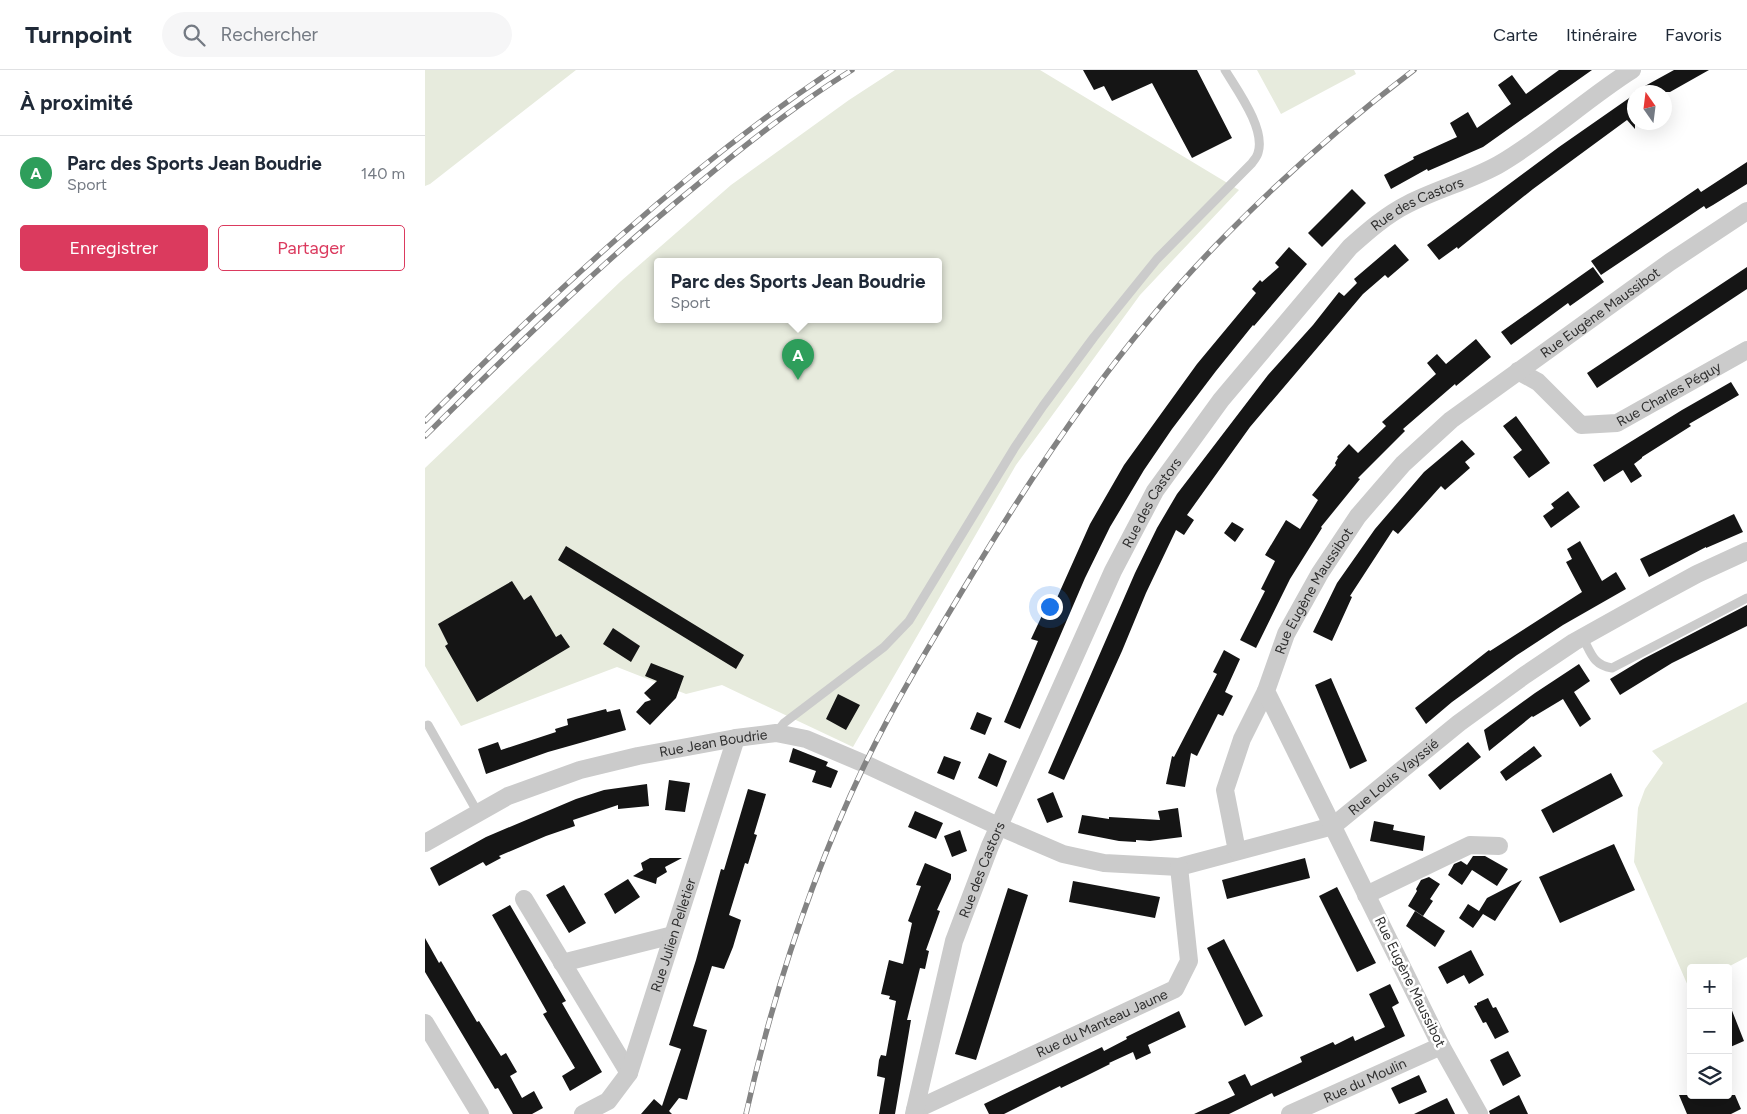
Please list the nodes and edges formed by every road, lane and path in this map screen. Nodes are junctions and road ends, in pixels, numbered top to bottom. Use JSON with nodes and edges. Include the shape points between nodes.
{"nodes":[{"id":1,"x":1225,"y":70,"type":"edge"},
{"id":2,"x":1631,"y":70,"type":"edge"},
{"id":3,"x":1747,"y":211,"type":"edge"},
{"id":4,"x":1747,"y":350,"type":"edge"},
{"id":5,"x":1518,"y":371,"type":"junction"},
{"id":6,"x":1747,"y":552,"type":"edge"},
{"id":7,"x":1747,"y":598,"type":"edge"},
{"id":8,"x":1583,"y":638,"type":"junction"},
{"id":9,"x":1266,"y":691,"type":"junction"},
{"id":10,"x":428,"y":725,"type":"dead end"},
{"id":11,"x":776,"y":733,"type":"junction"},
{"id":12,"x":736,"y":738,"type":"junction"},
{"id":13,"x":479,"y":813,"type":"junction"},
{"id":14,"x":1333,"y":826,"type":"junction"},
{"id":15,"x":999,"y":827,"type":"junction"},
{"id":16,"x":425,"y":843,"type":"edge"},
{"id":17,"x":1499,"y":846,"type":"dead end"},
{"id":18,"x":1237,"y":851,"type":"junction"},
{"id":19,"x":1179,"y":867,"type":"junction"},
{"id":20,"x":1366,"y":894,"type":"junction"},
{"id":21,"x":524,"y":899,"type":"dead end"},
{"id":22,"x":673,"y":935,"type":"junction"},
{"id":23,"x":563,"y":963,"type":"junction"},
{"id":24,"x":425,"y":1023,"type":"edge"},
{"id":25,"x":1441,"y":1046,"type":"junction"},
{"id":26,"x":629,"y":1073,"type":"junction"},
{"id":27,"x":915,"y":1112,"type":"edge"},
{"id":28,"x":481,"y":1114,"type":"edge"},
{"id":29,"x":583,"y":1114,"type":"edge"},
{"id":30,"x":1290,"y":1114,"type":"edge"},
{"id":31,"x":1479,"y":1114,"type":"edge"}],
"edges":[{"from":1,"to":11,"type":"lane","via":[[1255,123],[1259,140],[1258,153],[1252,164],[1157,259],[1094,337],[1015,447],[903,628],[884,647],[784,723]]},
{"from":2,"to":15,"type":"street","name":"Rue des Castors","via":[[1499,164],[1409,203],[1375,225],[1350,247],[1221,400],[1155,491],[1113,571]]},
{"from":3,"to":5,"type":"street","name":"Rue Eugène Maussibot"},
{"from":4,"to":5,"type":"street","name":"Rue Charles Péguy","via":[[1617,423],[1581,425],[1538,382]]},
{"from":5,"to":9,"type":"street","name":"Rue Eugène Maussibot","via":[[1451,420],[1403,464],[1358,516],[1320,573],[1287,634]]},
{"from":6,"to":8,"type":"street","name":"Rue Louis Vayssié","via":[[1697,574]]},
{"from":7,"to":8,"type":"lane","via":[[1612,668],[1602,666],[1594,659]]},
{"from":8,"to":14,"type":"street","name":"Rue Louis Vayssié","via":[[1525,674],[1459,723]]},
{"from":9,"to":14,"type":"street","name":"Rue Eugène Maussibot"},
{"from":9,"to":18,"type":"street","via":[[1242,738],[1225,790]]},
{"from":10,"to":13,"type":"lane"},
{"from":11,"to":12,"type":"street","name":"Rue Jean Boudrie"},
{"from":11,"to":15,"type":"street","name":"Rue Jean Boudrie","via":[[815,743],[865,764]]},
{"from":12,"to":13,"type":"street","name":"Rue Jean Boudrie","via":[[580,770],[508,796]]},
{"from":12,"to":22,"type":"street","name":"Rue Julien Pelletier"},
{"from":13,"to":16,"type":"street","name":"Rue Jean Boudrie"},
{"from":14,"to":18,"type":"street","name":"Rue Louis Vayssié"},
{"from":14,"to":20,"type":"street","name":"Rue Eugène Maussibot"},
{"from":15,"to":19,"type":"street","name":"Rue Louis Vayssié","via":[[1063,854],[1104,863]]},
{"from":15,"to":27,"type":"street","name":"Rue des Castors","via":[[954,941]]},
{"from":17,"to":20,"type":"street","via":[[1470,844]]},
{"from":18,"to":19,"type":"street","name":"Rue Louis Vayssié"},
{"from":19,"to":27,"type":"street","name":"Rue du Manteau Jaune","via":[[1189,961],[1175,990]]},
{"from":20,"to":25,"type":"street","name":"Rue Eugène Maussibot"},
{"from":21,"to":23,"type":"street"},
{"from":22,"to":23,"type":"street"},
{"from":22,"to":26,"type":"street","name":"Rue Julien Pelletier"},
{"from":23,"to":26,"type":"street"},
{"from":24,"to":28,"type":"street"},
{"from":25,"to":30,"type":"street","name":"Rue du Moulin"},
{"from":25,"to":31,"type":"street","name":"Rue Eugène Maussibot"},
{"from":26,"to":29,"type":"street","name":"Rue Julien Pelletier","via":[[608,1101]]}]}
